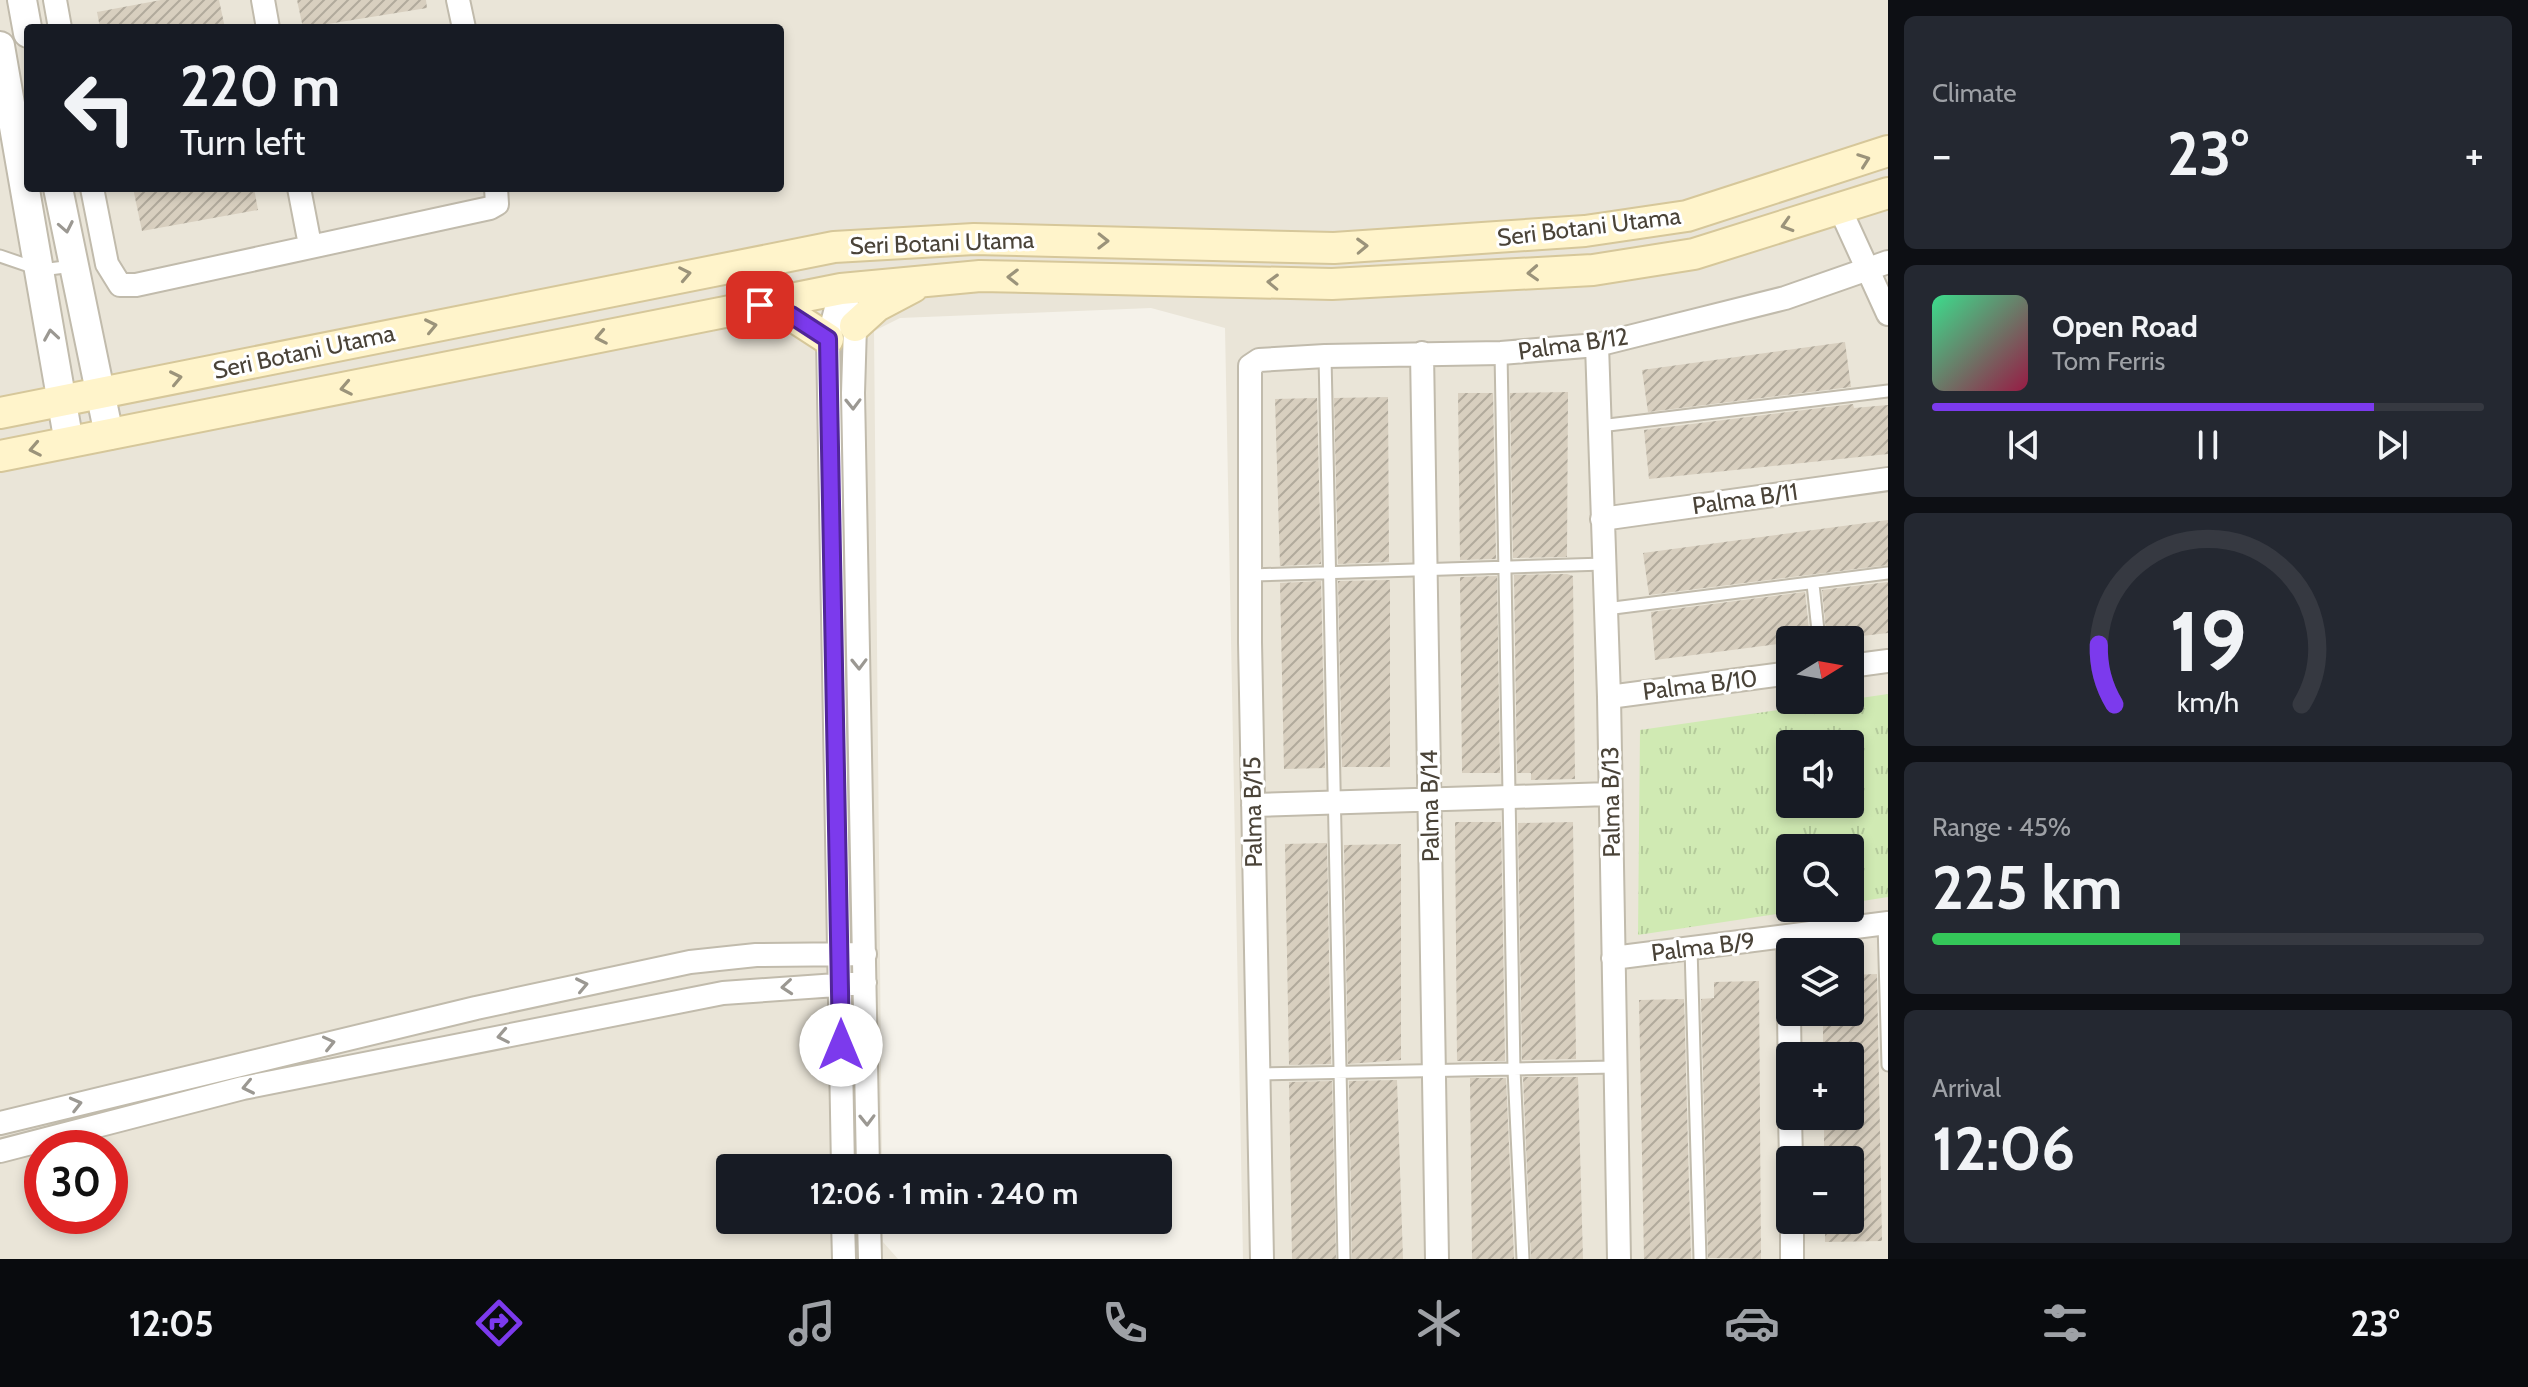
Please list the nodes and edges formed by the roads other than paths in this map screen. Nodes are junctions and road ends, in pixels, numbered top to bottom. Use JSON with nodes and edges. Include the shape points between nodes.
{"nodes":[{"id":1,"x":22,"y":0,"type":"edge"},
{"id":2,"x":55,"y":0,"type":"edge"},
{"id":3,"x":263,"y":0,"type":"edge"},
{"id":4,"x":458,"y":0,"type":"edge"},
{"id":5,"x":26,"y":24,"type":"edge"},
{"id":6,"x":59,"y":24,"type":"edge"},
{"id":7,"x":267,"y":24,"type":"edge"},
{"id":8,"x":463,"y":24,"type":"edge"},
{"id":9,"x":0,"y":46,"type":"edge"},
{"id":10,"x":1888,"y":151,"type":"edge"},
{"id":11,"x":24,"y":177,"type":"edge"},
{"id":12,"x":27,"y":192,"type":"edge"},
{"id":13,"x":59,"y":192,"type":"edge"},
{"id":14,"x":93,"y":192,"type":"edge"},
{"id":15,"x":300,"y":192,"type":"edge"},
{"id":16,"x":1888,"y":193,"type":"edge"},
{"id":17,"x":496,"y":196,"type":"edge"},
{"id":18,"x":1840,"y":209,"type":"junction"},
{"id":19,"x":941,"y":241,"type":"junction"},
{"id":20,"x":310,"y":245,"type":"junction"},
{"id":21,"x":796,"y":253,"type":"junction"},
{"id":22,"x":2,"y":261,"type":"edge"},
{"id":23,"x":1888,"y":262,"type":"edge"},
{"id":24,"x":73,"y":266,"type":"junction"},
{"id":25,"x":41,"y":270,"type":"junction"},
{"id":26,"x":1866,"y":272,"type":"junction"},
{"id":27,"x":926,"y":281,"type":"junction"},
{"id":28,"x":841,"y":289,"type":"junction"},
{"id":29,"x":760,"y":305,"type":"junction"},
{"id":30,"x":1888,"y":314,"type":"edge"},
{"id":31,"x":841,"y":333,"type":"junction"},
{"id":32,"x":1597,"y":345,"type":"junction"},
{"id":33,"x":1422,"y":353,"type":"junction"},
{"id":34,"x":1501,"y":353,"type":"junction"},
{"id":35,"x":1325,"y":356,"type":"junction"},
{"id":36,"x":1250,"y":366,"type":"joint"},
{"id":37,"x":1888,"y":391,"type":"edge"},
{"id":38,"x":100,"y":394,"type":"junction"},
{"id":39,"x":61,"y":401,"type":"junction"},
{"id":40,"x":0,"y":413,"type":"edge"},
{"id":41,"x":1600,"y":426,"type":"junction"},
{"id":42,"x":109,"y":435,"type":"junction"},
{"id":43,"x":69,"y":443,"type":"junction"},
{"id":44,"x":0,"y":456,"type":"edge"},
{"id":45,"x":1888,"y":479,"type":"edge"},
{"id":46,"x":1602,"y":519,"type":"junction"},
{"id":47,"x":1604,"y":564,"type":"junction"},
{"id":48,"x":1507,"y":567,"type":"junction"},
{"id":49,"x":1426,"y":570,"type":"junction"},
{"id":50,"x":1888,"y":573,"type":"edge"},
{"id":51,"x":1329,"y":574,"type":"junction"},
{"id":52,"x":1252,"y":575,"type":"junction"},
{"id":53,"x":1813,"y":584,"type":"junction"},
{"id":54,"x":1606,"y":609,"type":"junction"},
{"id":55,"x":1818,"y":626,"type":"edge"},
{"id":56,"x":1888,"y":661,"type":"edge"},
{"id":57,"x":1864,"y":664,"type":"edge"},
{"id":58,"x":1776,"y":675,"type":"edge"},
{"id":59,"x":1609,"y":697,"type":"junction"},
{"id":60,"x":1610,"y":794,"type":"junction"},
{"id":61,"x":1509,"y":798,"type":"junction"},
{"id":62,"x":1430,"y":800,"type":"junction"},
{"id":63,"x":1334,"y":803,"type":"junction"},
{"id":64,"x":1253,"y":805,"type":"junction"},
{"id":65,"x":1886,"y":923,"type":"edge"},
{"id":66,"x":1788,"y":937,"type":"junction"},
{"id":67,"x":1691,"y":948,"type":"junction"},
{"id":68,"x":841,"y":954,"type":"junction"},
{"id":69,"x":865,"y":954,"type":"junction"},
{"id":70,"x":1613,"y":958,"type":"junction"},
{"id":71,"x":841,"y":983,"type":"junction"},
{"id":72,"x":865,"y":983,"type":"junction"},
{"id":73,"x":1789,"y":1042,"type":"edge"},
{"id":74,"x":1888,"y":1065,"type":"edge"},
{"id":75,"x":1615,"y":1067,"type":"junction"},
{"id":76,"x":1514,"y":1070,"type":"junction"},
{"id":77,"x":1434,"y":1072,"type":"junction"},
{"id":78,"x":1340,"y":1073,"type":"junction"},
{"id":79,"x":1260,"y":1074,"type":"junction"},
{"id":80,"x":0,"y":1123,"type":"edge"},
{"id":81,"x":0,"y":1151,"type":"edge"},
{"id":82,"x":843,"y":1154,"type":"edge"},
{"id":83,"x":868,"y":1154,"type":"edge"},
{"id":84,"x":843,"y":1234,"type":"edge"},
{"id":85,"x":1792,"y":1234,"type":"edge"},
{"id":86,"x":869,"y":1239,"type":"edge"},
{"id":87,"x":844,"y":1259,"type":"edge"},
{"id":88,"x":880,"y":1259,"type":"edge"},
{"id":89,"x":1262,"y":1259,"type":"edge"},
{"id":90,"x":1344,"y":1259,"type":"edge"},
{"id":91,"x":1437,"y":1259,"type":"edge"},
{"id":92,"x":1523,"y":1259,"type":"edge"},
{"id":93,"x":1619,"y":1259,"type":"edge"},
{"id":94,"x":1700,"y":1259,"type":"edge"},
{"id":95,"x":1792,"y":1259,"type":"edge"}],
"edges":[{"from":1,"to":5,"type":"street"},
{"from":2,"to":6,"type":"street"},
{"from":3,"to":7,"type":"street"},
{"from":4,"to":8,"type":"street"},
{"from":9,"to":11,"type":"street"},
{"from":19,"to":10,"type":"main road","name":"Seri Botani Utama","one_way":true,"via":[[1334,248],[1585,231],[1687,216]]},
{"from":12,"to":25,"type":"street"},
{"from":13,"to":24,"type":"street","one_way":true},
{"from":14,"to":20,"type":"street","via":[[107,264],[120,285]]},
{"from":15,"to":20,"type":"street"},
{"from":16,"to":18,"type":"main road","name":"Seri Botani Utama"},
{"from":17,"to":20,"type":"street","via":[[490,208]]},
{"from":18,"to":26,"type":"street"},
{"from":18,"to":27,"type":"main road","name":"Seri Botani Utama","one_way":true,"via":[[1694,254],[1593,270],[1332,284],[980,276]]},
{"from":19,"to":21,"type":"main road","name":"Seri Botani Utama"},
{"from":19,"to":28,"type":"main road","via":[[865,264]]},
{"from":21,"to":28,"type":"main road","via":[[819,266]]},
{"from":38,"to":21,"type":"main road","name":"Seri Botani Utama","one_way":true},
{"from":22,"to":25,"type":"lane"},
{"from":23,"to":26,"type":"street","name":"Palma B/12"},
{"from":24,"to":25,"type":"lane"},
{"from":24,"to":38,"type":"street"},
{"from":39,"to":25,"type":"street","one_way":true},
{"from":26,"to":30,"type":"street"},
{"from":26,"to":32,"type":"street","name":"Palma B/12"},
{"from":27,"to":28,"type":"main road","name":"Seri Botani Utama"},
{"from":27,"to":31,"type":"main road","via":[[877,306]]},
{"from":28,"to":29,"type":"main road","name":"Seri Botani Utama"},
{"from":28,"to":31,"type":"street"},
{"from":29,"to":31,"type":"main road"},
{"from":29,"to":42,"type":"main road","name":"Seri Botani Utama","one_way":true},
{"from":31,"to":68,"type":"street"},
{"from":31,"to":69,"type":"street","one_way":true,"via":[[853,393]]},
{"from":32,"to":34,"type":"street","name":"Palma B/12"},
{"from":32,"to":41,"type":"street","name":"Palma B/13"},
{"from":33,"to":34,"type":"street","name":"Palma B/12"},
{"from":33,"to":35,"type":"street","name":"Palma B/12"},
{"from":33,"to":49,"type":"street","name":"Palma B/14"},
{"from":34,"to":48,"type":"lane"},
{"from":35,"to":36,"type":"street","name":"Palma B/12","via":[[1259,360]]},
{"from":35,"to":51,"type":"lane"},
{"from":36,"to":52,"type":"street","name":"Palma B/15"},
{"from":37,"to":41,"type":"lane"},
{"from":38,"to":39,"type":"main road","name":"Seri Botani Utama"},
{"from":38,"to":42,"type":"street"},
{"from":39,"to":40,"type":"main road","name":"Seri Botani Utama"},
{"from":39,"to":43,"type":"street"},
{"from":41,"to":46,"type":"street","name":"Palma B/13"},
{"from":42,"to":43,"type":"main road","name":"Seri Botani Utama"},
{"from":43,"to":44,"type":"main road","name":"Seri Botani Utama","one_way":true},
{"from":45,"to":46,"type":"street","name":"Palma B/11"},
{"from":46,"to":47,"type":"street","name":"Palma B/13"},
{"from":47,"to":48,"type":"lane"},
{"from":47,"to":54,"type":"street","name":"Palma B/13"},
{"from":48,"to":49,"type":"lane"},
{"from":48,"to":61,"type":"lane"},
{"from":49,"to":51,"type":"lane"},
{"from":49,"to":62,"type":"street","name":"Palma B/14"},
{"from":50,"to":53,"type":"lane"},
{"from":51,"to":52,"type":"lane"},
{"from":51,"to":63,"type":"lane"},
{"from":52,"to":64,"type":"street","name":"Palma B/15"},
{"from":53,"to":54,"type":"lane"},
{"from":53,"to":55,"type":"lane"},
{"from":54,"to":59,"type":"street","name":"Palma B/13"},
{"from":56,"to":57,"type":"street"},
{"from":58,"to":59,"type":"street","name":"Palma B/10"},
{"from":59,"to":60,"type":"street","name":"Palma B/13"},
{"from":60,"to":61,"type":"street"},
{"from":60,"to":70,"type":"street","name":"Palma B/13"},
{"from":61,"to":62,"type":"street"},
{"from":61,"to":76,"type":"lane"},
{"from":62,"to":63,"type":"street"},
{"from":62,"to":77,"type":"street","name":"Palma B/14"},
{"from":63,"to":64,"type":"street"},
{"from":63,"to":78,"type":"lane"},
{"from":64,"to":79,"type":"street","name":"Palma B/15"},
{"from":65,"to":66,"type":"street","name":"Palma B/9"},
{"from":65,"to":74,"type":"lane"},
{"from":66,"to":67,"type":"street","name":"Palma B/9"},
{"from":66,"to":73,"type":"street"},
{"from":67,"to":70,"type":"street","name":"Palma B/9"},
{"from":67,"to":94,"type":"lane"},
{"from":68,"to":69,"type":"street"},
{"from":68,"to":71,"type":"street"},
{"from":80,"to":68,"type":"street","one_way":true,"via":[[690,962]]},
{"from":69,"to":72,"type":"street"},
{"from":70,"to":75,"type":"street","name":"Palma B/13"},
{"from":71,"to":72,"type":"street"},
{"from":71,"to":81,"type":"street","one_way":true,"via":[[723,993],[258,1084]]},
{"from":71,"to":82,"type":"street"},
{"from":72,"to":83,"type":"street","one_way":true},
{"from":75,"to":76,"type":"lane"},
{"from":75,"to":93,"type":"street","name":"Palma B/13"},
{"from":76,"to":77,"type":"lane"},
{"from":76,"to":92,"type":"lane"},
{"from":77,"to":78,"type":"lane"},
{"from":77,"to":91,"type":"street","name":"Palma B/14"},
{"from":78,"to":79,"type":"lane"},
{"from":78,"to":90,"type":"lane"},
{"from":79,"to":89,"type":"street","name":"Palma B/15"},
{"from":84,"to":87,"type":"street"},
{"from":85,"to":95,"type":"street"},
{"from":86,"to":88,"type":"street"}]}
